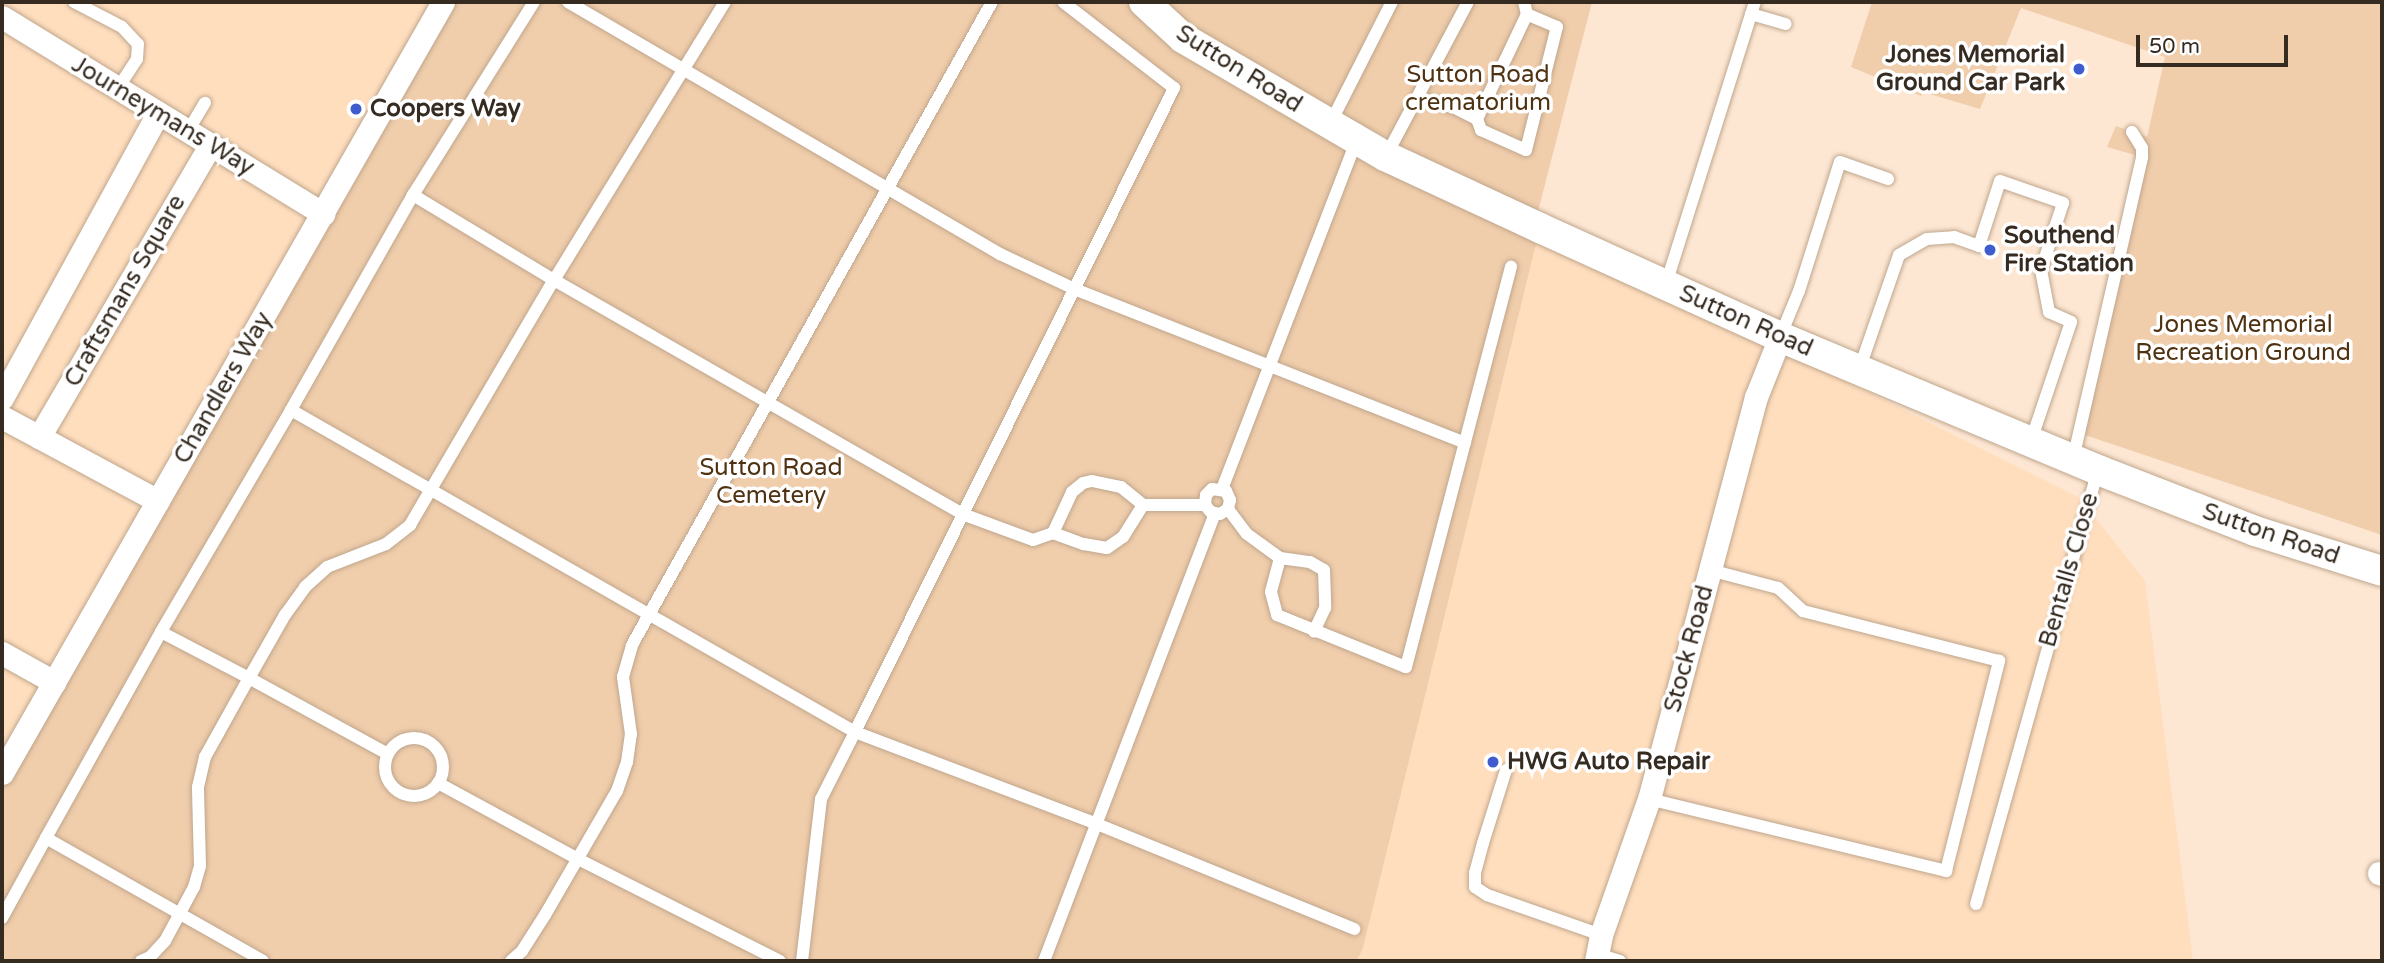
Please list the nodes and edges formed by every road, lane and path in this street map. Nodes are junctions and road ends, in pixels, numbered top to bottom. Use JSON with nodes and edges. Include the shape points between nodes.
{"nodes":[{"id":1,"x":74,"y":2,"type":"edge"},
{"id":2,"x":443,"y":2,"type":"edge"},
{"id":3,"x":534,"y":2,"type":"edge"},
{"id":4,"x":568,"y":2,"type":"edge"},
{"id":5,"x":724,"y":2,"type":"edge"},
{"id":6,"x":992,"y":2,"type":"edge"},
{"id":7,"x":1063,"y":2,"type":"edge"},
{"id":8,"x":1144,"y":2,"type":"edge"},
{"id":9,"x":1392,"y":2,"type":"edge"},
{"id":10,"x":1468,"y":2,"type":"edge"},
{"id":11,"x":1526,"y":8,"type":"edge"},
{"id":12,"x":1753,"y":8,"type":"edge"},
{"id":13,"x":2,"y":17,"type":"edge"},
{"id":14,"x":1786,"y":24,"type":"dead end"},
{"id":15,"x":685,"y":69,"type":"junction"},
{"id":16,"x":118,"y":88,"type":"junction"},
{"id":17,"x":1417,"y":98,"type":"junction"},
{"id":18,"x":205,"y":103,"type":"dead end"},
{"id":19,"x":158,"y":113,"type":"junction"},
{"id":20,"x":1477,"y":119,"type":"junction"},
{"id":21,"x":1330,"y":124,"type":"junction"},
{"id":22,"x":188,"y":131,"type":"junction"},
{"id":23,"x":2132,"y":132,"type":"dead end"},
{"id":24,"x":1357,"y":140,"type":"junction"},
{"id":25,"x":210,"y":145,"type":"junction"},
{"id":26,"x":1385,"y":156,"type":"junction"},
{"id":27,"x":1888,"y":179,"type":"dead end"},
{"id":28,"x":887,"y":187,"type":"junction"},
{"id":29,"x":413,"y":195,"type":"junction"},
{"id":30,"x":324,"y":214,"type":"junction"},
{"id":31,"x":1511,"y":267,"type":"dead end"},
{"id":32,"x":554,"y":280,"type":"junction"},
{"id":33,"x":1666,"y":284,"type":"junction"},
{"id":34,"x":1077,"y":290,"type":"junction"},
{"id":35,"x":1780,"y":337,"type":"junction"},
{"id":36,"x":1270,"y":365,"type":"junction"},
{"id":37,"x":1859,"y":370,"type":"junction"},
{"id":38,"x":2,"y":398,"type":"edge"},
{"id":39,"x":769,"y":401,"type":"junction"},
{"id":40,"x":290,"y":410,"type":"junction"},
{"id":41,"x":4,"y":423,"type":"edge"},
{"id":42,"x":39,"y":437,"type":"junction"},
{"id":43,"x":2031,"y":442,"type":"junction"},
{"id":44,"x":1465,"y":443,"type":"junction"},
{"id":45,"x":2085,"y":465,"type":"junction"},
{"id":46,"x":431,"y":489,"type":"junction"},
{"id":47,"x":1222,"y":489,"type":"junction"},
{"id":48,"x":158,"y":501,"type":"junction"},
{"id":49,"x":1143,"y":505,"type":"junction"},
{"id":50,"x":1210,"y":509,"type":"junction"},
{"id":51,"x":1228,"y":509,"type":"junction"},
{"id":52,"x":965,"y":515,"type":"junction"},
{"id":53,"x":1054,"y":533,"type":"junction"},
{"id":54,"x":1280,"y":558,"type":"junction"},
{"id":55,"x":1710,"y":570,"type":"junction"},
{"id":56,"x":2382,"y":571,"type":"edge"},
{"id":57,"x":648,"y":613,"type":"junction"},
{"id":58,"x":161,"y":632,"type":"junction"},
{"id":59,"x":1314,"y":632,"type":"junction"},
{"id":60,"x":2,"y":653,"type":"edge"},
{"id":61,"x":249,"y":678,"type":"junction"},
{"id":62,"x":54,"y":682,"type":"junction"},
{"id":63,"x":855,"y":732,"type":"junction"},
{"id":64,"x":388,"y":754,"type":"junction"},
{"id":65,"x":1506,"y":769,"type":"dead end"},
{"id":66,"x":2,"y":773,"type":"edge"},
{"id":67,"x":438,"y":783,"type":"junction"},
{"id":68,"x":1649,"y":799,"type":"junction"},
{"id":69,"x":1097,"y":824,"type":"junction"},
{"id":70,"x":46,"y":838,"type":"junction"},
{"id":71,"x":578,"y":859,"type":"junction"},
{"id":72,"x":1976,"y":904,"type":"dead end"},
{"id":73,"x":178,"y":913,"type":"junction"},
{"id":74,"x":2,"y":918,"type":"edge"},
{"id":75,"x":1354,"y":929,"type":"dead end"},
{"id":76,"x":1598,"y":950,"type":"edge"},
{"id":77,"x":141,"y":961,"type":"edge"},
{"id":78,"x":263,"y":961,"type":"edge"},
{"id":79,"x":511,"y":961,"type":"edge"},
{"id":80,"x":780,"y":961,"type":"edge"},
{"id":81,"x":802,"y":961,"type":"edge"},
{"id":82,"x":1044,"y":961,"type":"edge"},
{"id":83,"x":1620,"y":961,"type":"edge"}],
"edges":[{"from":1,"to":16,"type":"lane","via":[[122,27],[138,44],[137,59]]},
{"from":2,"to":30,"type":"street","name":"Chandlers Way"},
{"from":3,"to":29,"type":"lane"},
{"from":4,"to":15,"type":"lane"},
{"from":5,"to":15,"type":"lane"},
{"from":6,"to":28,"type":"lane"},
{"from":7,"to":34,"type":"lane","via":[[1174,88]]},
{"from":8,"to":21,"type":"street","name":"Sutton Road","via":[[1182,38]]},
{"from":9,"to":21,"type":"lane"},
{"from":10,"to":17,"type":"lane"},
{"from":11,"to":20,"type":"lane"},
{"from":11,"to":20,"type":"lane","via":[[1557,27],[1526,150],[1481,130]]},
{"from":12,"to":14,"type":"lane"},
{"from":12,"to":33,"type":"lane"},
{"from":13,"to":16,"type":"street","name":"Journeymans Way"},
{"from":15,"to":28,"type":"lane"},
{"from":15,"to":32,"type":"lane"},
{"from":16,"to":19,"type":"street","name":"Journeymans Way"},
{"from":17,"to":20,"type":"lane"},
{"from":17,"to":26,"type":"lane"},
{"from":18,"to":22,"type":"lane"},
{"from":19,"to":22,"type":"street","name":"Journeymans Way"},
{"from":19,"to":38,"type":"street"},
{"from":21,"to":24,"type":"street","name":"Sutton Road"},
{"from":22,"to":25,"type":"street","name":"Journeymans Way"},
{"from":23,"to":45,"type":"lane","name":"Bentalls Close","via":[[2142,157]]},
{"from":24,"to":26,"type":"street","name":"Sutton Road"},
{"from":24,"to":36,"type":"lane"},
{"from":25,"to":30,"type":"street","name":"Journeymans Way"},
{"from":25,"to":42,"type":"street","name":"Craftsmans Square"},
{"from":26,"to":33,"type":"street","name":"Sutton Road"},
{"from":27,"to":35,"type":"lane","via":[[1840,162]]},
{"from":28,"to":34,"type":"lane","via":[[1000,254]]},
{"from":28,"to":39,"type":"lane"},
{"from":29,"to":32,"type":"lane"},
{"from":29,"to":40,"type":"lane"},
{"from":30,"to":48,"type":"street","name":"Chandlers Way"},
{"from":31,"to":44,"type":"lane"},
{"from":32,"to":39,"type":"lane"},
{"from":32,"to":46,"type":"lane"},
{"from":33,"to":35,"type":"street","name":"Sutton Road"},
{"from":34,"to":36,"type":"lane"},
{"from":34,"to":52,"type":"lane"},
{"from":35,"to":37,"type":"street","name":"Sutton Road"},
{"from":35,"to":55,"type":"street","name":"Stock Road","via":[[1756,397]]},
{"from":36,"to":44,"type":"lane"},
{"from":36,"to":47,"type":"lane"},
{"from":37,"to":43,"type":"street","name":"Sutton Road"},
{"from":37,"to":43,"type":"lane","via":[[1899,255],[1927,239],[1954,237],[1979,246],[2000,181],[2063,203],[2041,270],[2049,313],[2071,322]]},
{"from":39,"to":52,"type":"lane"},
{"from":39,"to":57,"type":"lane"},
{"from":40,"to":46,"type":"lane"},
{"from":40,"to":58,"type":"lane"},
{"from":41,"to":42,"type":"street"},
{"from":42,"to":48,"type":"street"},
{"from":43,"to":45,"type":"street","name":"Sutton Road"},
{"from":44,"to":59,"type":"lane","via":[[1406,667]]},
{"from":45,"to":56,"type":"street","name":"Sutton Road","via":[[2255,531]]},
{"from":45,"to":72,"type":"lane","name":"Bentalls Close","via":[[2041,670]]},
{"from":46,"to":57,"type":"lane"},
{"from":46,"to":61,"type":"lane","via":[[410,525],[386,544],[327,566],[305,587]]},
{"from":47,"to":50,"type":"lane","via":[[1208,492]]},
{"from":47,"to":51,"type":"lane","via":[[1229,495]]},
{"from":48,"to":62,"type":"street","name":"Chandlers Way"},
{"from":49,"to":50,"type":"lane"},
{"from":49,"to":53,"type":"lane","via":[[1124,537],[1107,548]]},
{"from":49,"to":53,"type":"lane","via":[[1121,487],[1083,483],[1072,492]]},
{"from":50,"to":51,"type":"lane"},
{"from":50,"to":69,"type":"lane"},
{"from":51,"to":54,"type":"lane","via":[[1248,534]]},
{"from":52,"to":53,"type":"lane","via":[[1033,540]]},
{"from":52,"to":63,"type":"lane"},
{"from":54,"to":59,"type":"lane","via":[[1271,592],[1277,615]]},
{"from":54,"to":59,"type":"lane","via":[[1310,562],[1324,570],[1325,608]]},
{"from":55,"to":68,"type":"street","name":"Stock Road"},
{"from":55,"to":68,"type":"lane","via":[[1778,587],[1803,611],[1999,661],[1946,871]]},
{"from":57,"to":63,"type":"lane"},
{"from":57,"to":71,"type":"lane","via":[[623,677],[631,734],[628,762],[617,791]]},
{"from":58,"to":61,"type":"lane"},
{"from":58,"to":70,"type":"lane"},
{"from":60,"to":62,"type":"street"},
{"from":61,"to":64,"type":"lane"},
{"from":61,"to":73,"type":"lane","via":[[205,757],[198,787],[200,866]]},
{"from":62,"to":66,"type":"street","name":"Chandlers Way"},
{"from":63,"to":69,"type":"lane"},
{"from":63,"to":81,"type":"lane","via":[[821,799]]},
{"from":64,"to":67,"type":"lane","via":[[386,774],[402,793],[419,796]]},
{"from":64,"to":67,"type":"lane","via":[[409,738],[431,743],[443,763]]},
{"from":65,"to":76,"type":"lane","via":[[1480,853],[1475,887]]},
{"from":67,"to":71,"type":"lane"},
{"from":68,"to":76,"type":"street","name":"Stock Road"},
{"from":69,"to":75,"type":"lane"},
{"from":69,"to":82,"type":"lane"},
{"from":70,"to":73,"type":"lane"},
{"from":70,"to":74,"type":"lane"},
{"from":71,"to":79,"type":"lane","via":[[522,951]]},
{"from":71,"to":80,"type":"lane"},
{"from":73,"to":77,"type":"lane","via":[[165,941]]},
{"from":73,"to":78,"type":"lane"},
{"from":76,"to":83,"type":"lane"}]}
